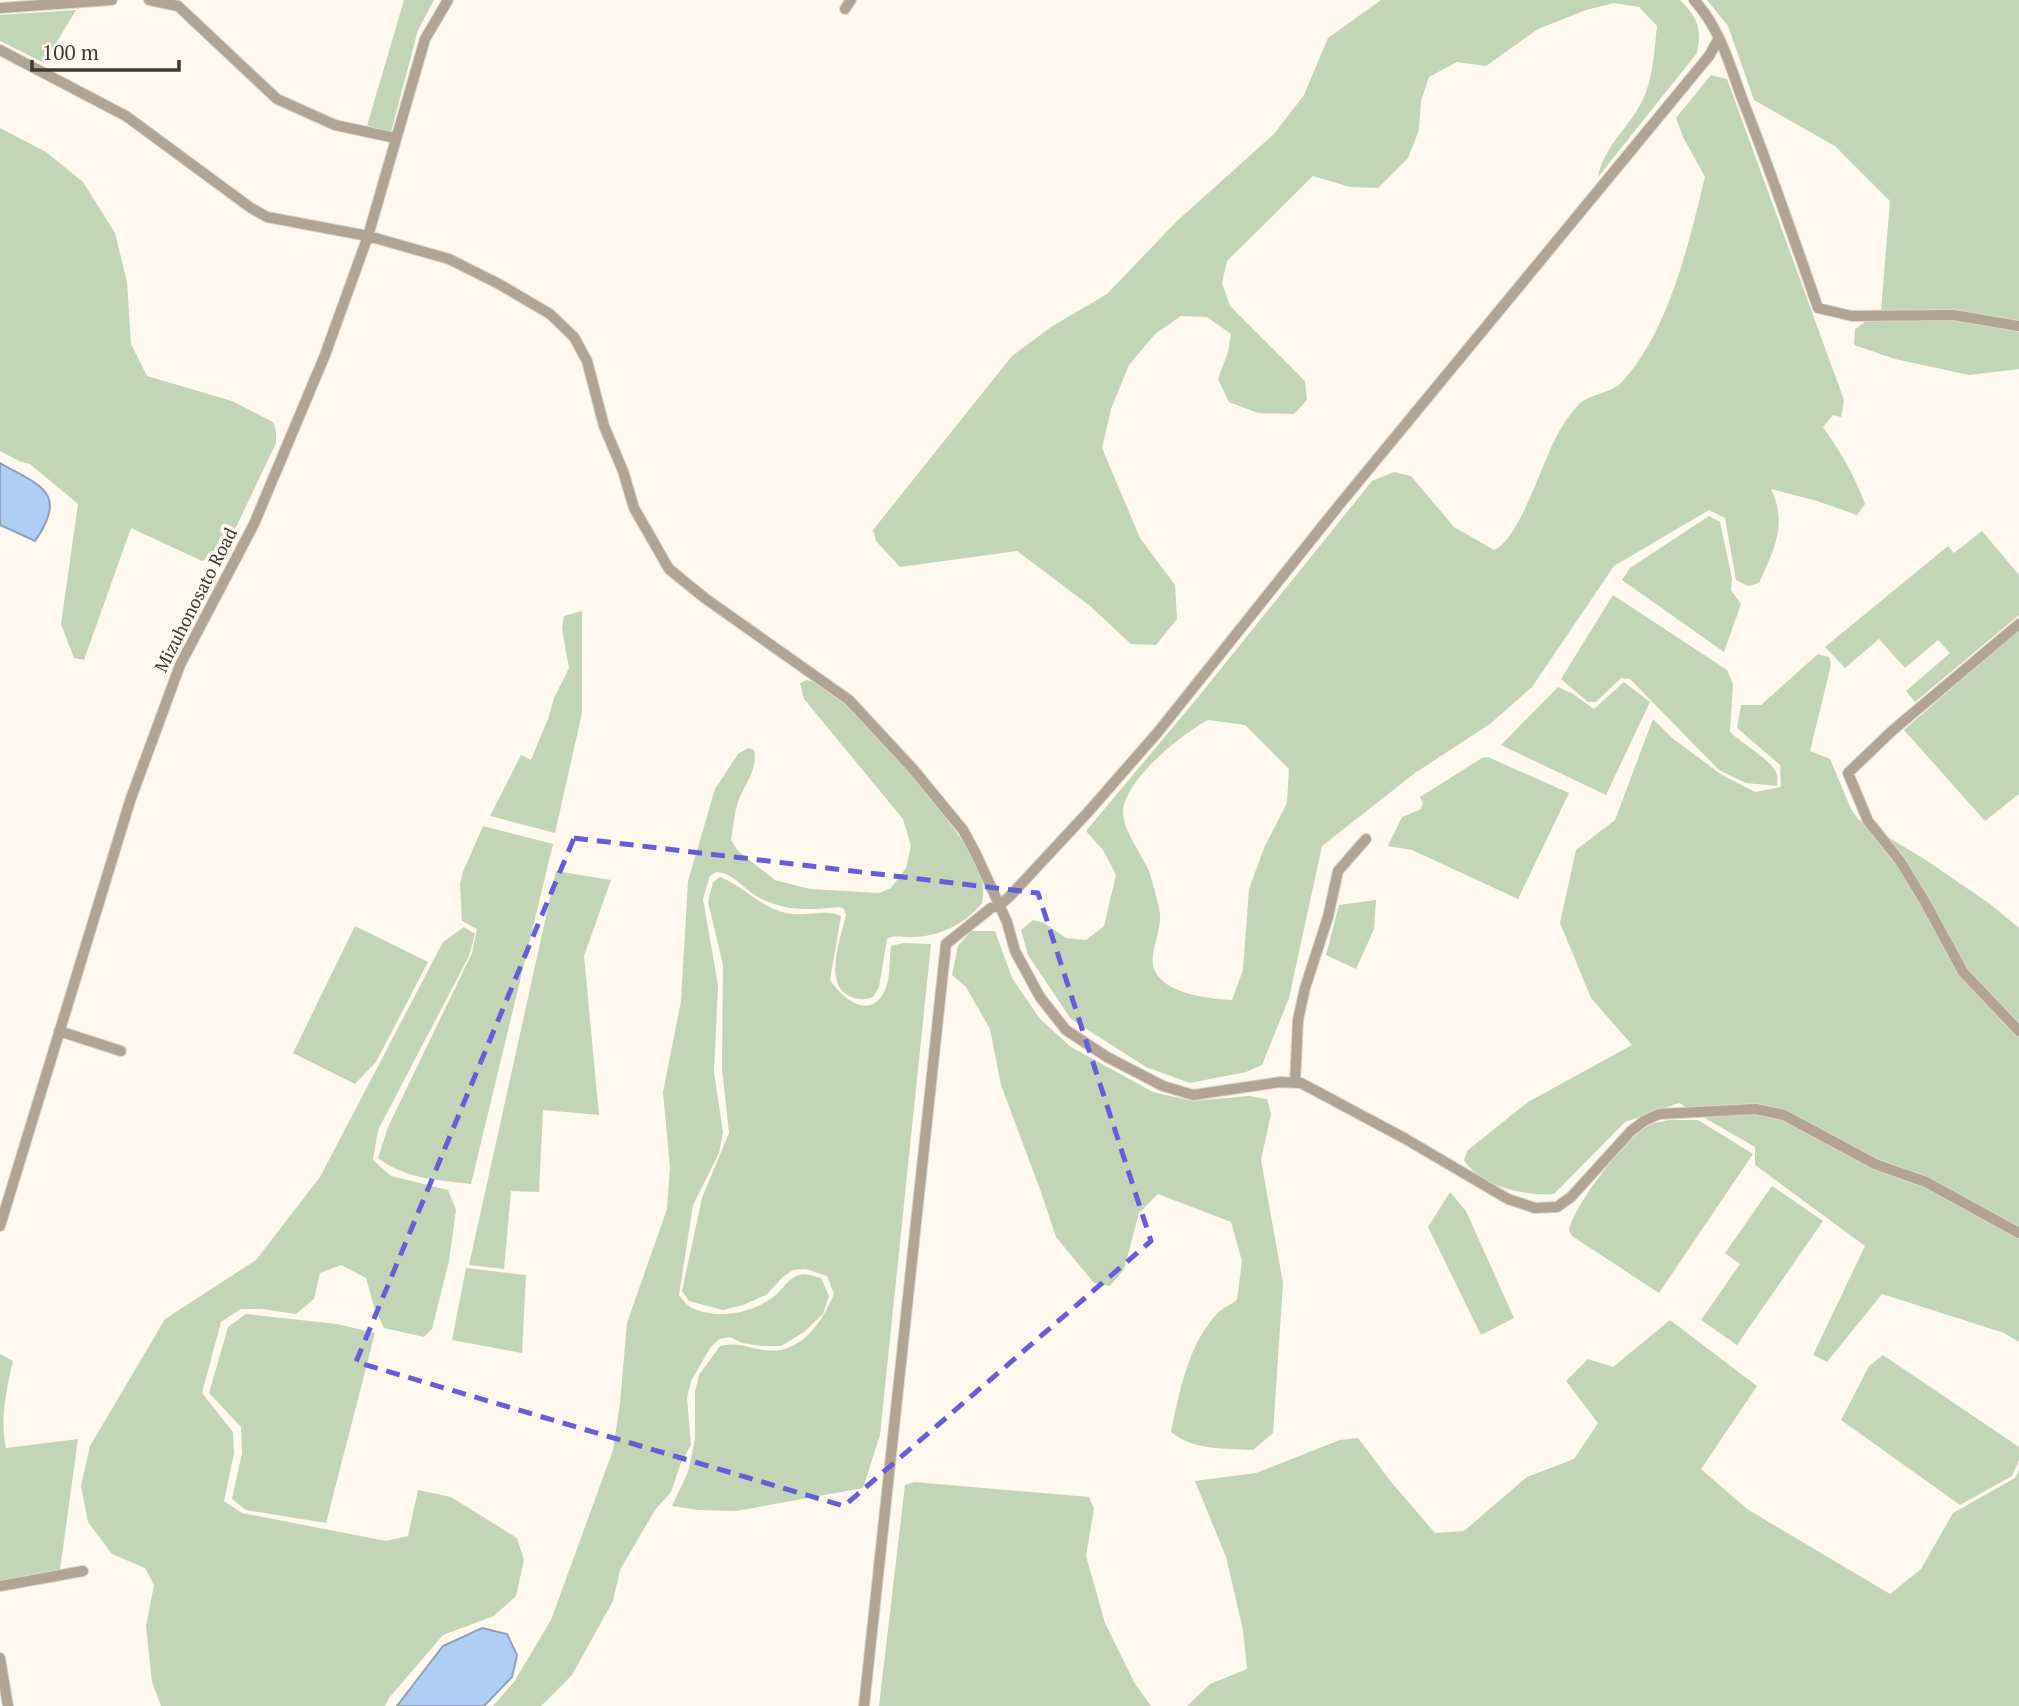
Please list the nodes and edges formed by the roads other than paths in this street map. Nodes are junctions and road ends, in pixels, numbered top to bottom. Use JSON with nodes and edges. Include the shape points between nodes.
{"nodes":[{"id":1,"x":112,"y":0,"type":"edge"},
{"id":2,"x":149,"y":0,"type":"edge"},
{"id":3,"x":448,"y":0,"type":"edge"},
{"id":4,"x":1694,"y":0,"type":"edge"},
{"id":5,"x":0,"y":8,"type":"edge"},
{"id":6,"x":1719,"y":38,"type":"junction"},
{"id":7,"x":0,"y":50,"type":"edge"},
{"id":8,"x":395,"y":138,"type":"junction"},
{"id":9,"x":368,"y":236,"type":"junction"},
{"id":10,"x":2019,"y":326,"type":"edge"},
{"id":11,"x":2019,"y":624,"type":"edge"},
{"id":12,"x":1366,"y":839,"type":"dead end"},
{"id":13,"x":1000,"y":905,"type":"junction"},
{"id":14,"x":59,"y":1031,"type":"junction"},
{"id":15,"x":2019,"y":1031,"type":"edge"},
{"id":16,"x":121,"y":1051,"type":"dead end"},
{"id":17,"x":1295,"y":1082,"type":"junction"},
{"id":18,"x":5,"y":1193,"type":"edge"},
{"id":19,"x":0,"y":1226,"type":"edge"},
{"id":20,"x":2019,"y":1233,"type":"edge"},
{"id":21,"x":83,"y":1571,"type":"dead end"},
{"id":22,"x":0,"y":1586,"type":"edge"},
{"id":23,"x":0,"y":1658,"type":"edge"},
{"id":24,"x":8,"y":1706,"type":"edge"},
{"id":25,"x":864,"y":1706,"type":"edge"}],
"edges":[{"from":1,"to":5,"type":"street"},
{"from":2,"to":8,"type":"street","via":[[178,6],[277,99],[335,125]]},
{"from":3,"to":8,"type":"street","name":"Mizuhonosato Road","via":[[425,39]]},
{"from":4,"to":6,"type":"street"},
{"from":6,"to":10,"type":"street","via":[[1818,308],[1852,316],[1953,316]]},
{"from":6,"to":13,"type":"street","via":[[1709,57],[1158,732]]},
{"from":7,"to":9,"type":"street","via":[[126,116],[267,217]]},
{"from":8,"to":9,"type":"street","name":"Mizuhonosato Road"},
{"from":9,"to":13,"type":"street","via":[[449,259],[550,314],[574,337],[587,361],[604,426],[634,508],[669,569],[849,700],[955,819]]},
{"from":9,"to":14,"type":"street","name":"Mizuhonosato Road","via":[[325,355],[254,524],[180,665],[130,801]]},
{"from":11,"to":15,"type":"street","via":[[1848,774],[1868,821],[1906,872],[1964,972]]},
{"from":12,"to":17,"type":"street","via":[[1338,871],[1298,1020]]},
{"from":13,"to":17,"type":"street","via":[[1015,951],[1040,997],[1066,1030],[1107,1057],[1163,1086],[1193,1095]]},
{"from":13,"to":25,"type":"street","via":[[946,944],[942,965]]},
{"from":14,"to":16,"type":"street"},
{"from":14,"to":18,"type":"street","name":"Mizuhonosato Road"},
{"from":17,"to":20,"type":"street","via":[[1508,1199],[1535,1208],[1557,1207],[1571,1197],[1631,1131],[1659,1114],[1756,1109],[1784,1115],[1875,1164],[1926,1182]]},
{"from":18,"to":19,"type":"street","name":"Mizuhonosato Road"},
{"from":21,"to":22,"type":"street"},
{"from":23,"to":24,"type":"street"}]}
